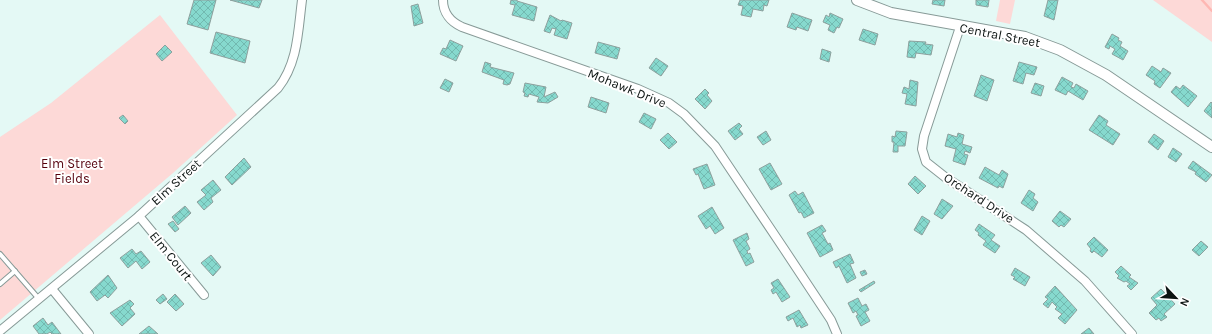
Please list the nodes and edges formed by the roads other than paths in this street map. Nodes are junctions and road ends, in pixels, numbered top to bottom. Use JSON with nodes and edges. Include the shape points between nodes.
{"nodes":[{"id":1,"x":302,"y":0,"type":"edge"},
{"id":2,"x":443,"y":0,"type":"edge"},
{"id":3,"x":857,"y":0,"type":"edge"},
{"id":4,"x":960,"y":27,"type":"junction"},
{"id":5,"x":1212,"y":147,"type":"edge"},
{"id":6,"x":139,"y":216,"type":"junction"},
{"id":7,"x":0,"y":254,"type":"edge"},
{"id":8,"x":15,"y":271,"type":"junction"},
{"id":9,"x":0,"y":284,"type":"edge"},
{"id":10,"x":52,"y":289,"type":"junction"},
{"id":11,"x":204,"y":295,"type":"dead end"},
{"id":12,"x":39,"y":299,"type":"junction"},
{"id":13,"x":0,"y":331,"type":"edge"},
{"id":14,"x":89,"y":334,"type":"edge"},
{"id":15,"x":837,"y":334,"type":"edge"},
{"id":16,"x":1132,"y":334,"type":"edge"}],
"edges":[{"from":1,"to":6,"type":"street","name":"Elm Street","via":[[294,58],[282,84]]},
{"from":2,"to":15,"type":"street","name":"Mohawk Drive","via":[[446,13],[452,22],[462,27],[638,89],[684,114],[715,146],[831,320]]},
{"from":3,"to":4,"type":"street","name":"Central Street","via":[[891,13]]},
{"from":4,"to":5,"type":"street","name":"Central Street","via":[[1024,37],[1060,50],[1106,75]]},
{"from":4,"to":16,"type":"street","name":"Orchard Drive","via":[[924,136],[922,149],[926,162],[945,178],[1026,230],[1085,281]]},
{"from":6,"to":10,"type":"street","name":"Elm Street"},
{"from":6,"to":11,"type":"street","name":"Elm Court"},
{"from":7,"to":8,"type":"lane"},
{"from":8,"to":9,"type":"lane"},
{"from":8,"to":12,"type":"lane"},
{"from":10,"to":12,"type":"street","name":"Elm Street"},
{"from":10,"to":14,"type":"street"},
{"from":12,"to":13,"type":"street","name":"Elm Street"}]}
